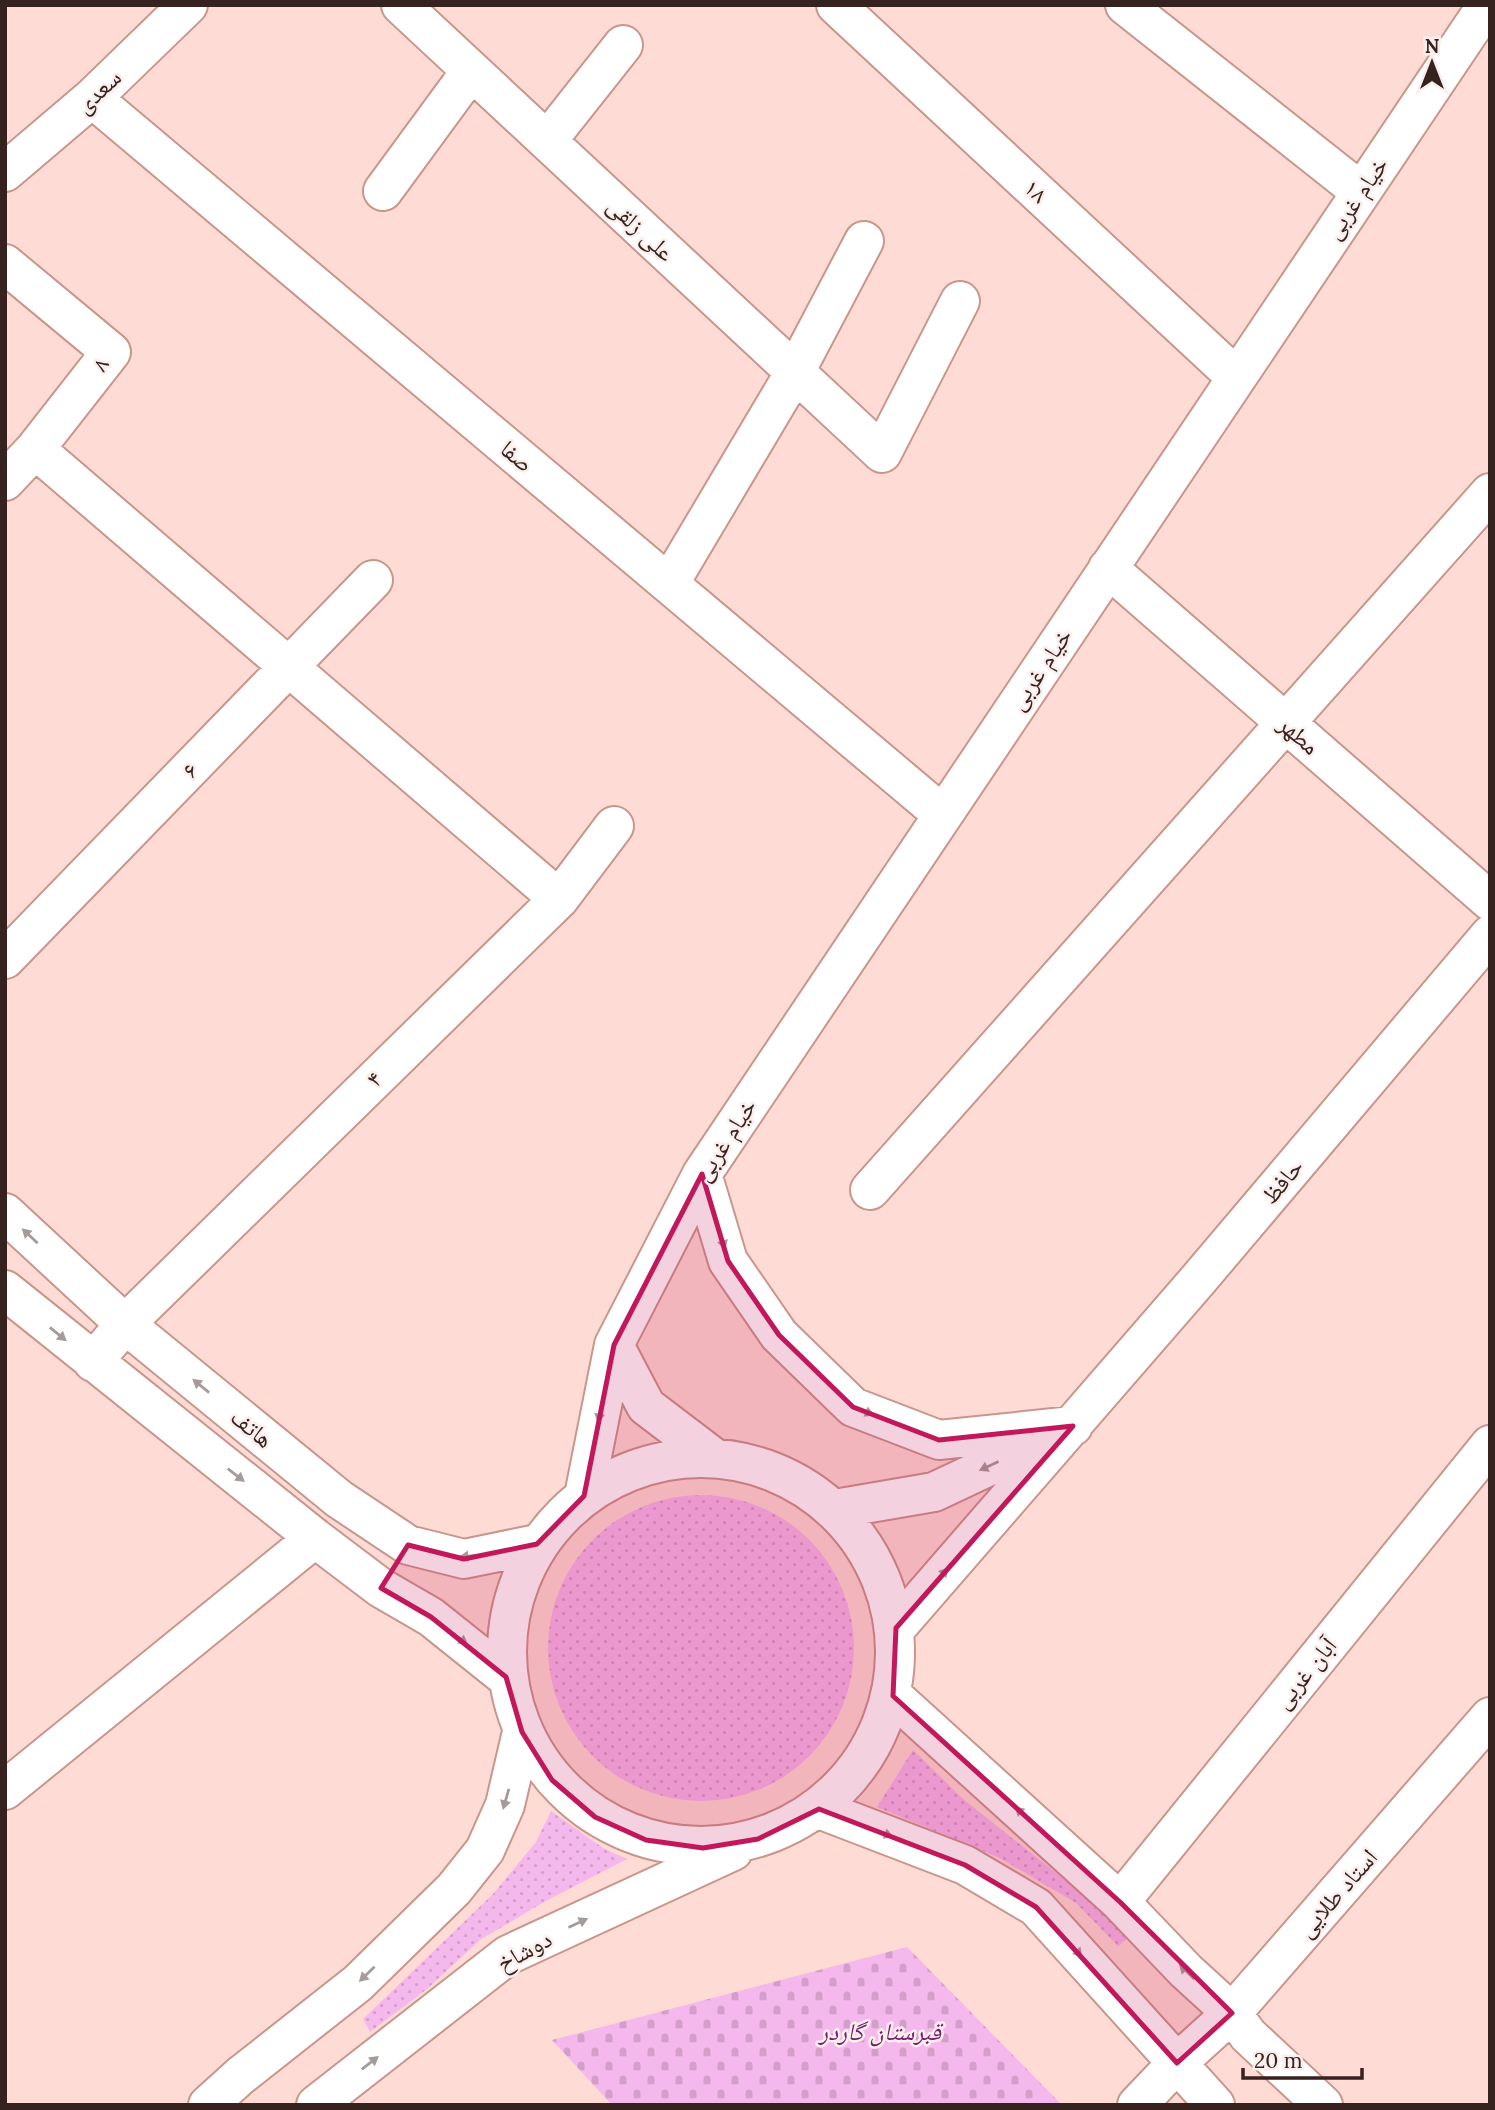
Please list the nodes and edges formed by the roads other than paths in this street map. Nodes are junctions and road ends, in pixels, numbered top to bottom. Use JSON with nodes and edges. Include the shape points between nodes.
{"nodes":[{"id":1,"x":188,"y":5,"type":"edge"},
{"id":2,"x":401,"y":5,"type":"edge"},
{"id":3,"x":836,"y":5,"type":"edge"},
{"id":4,"x":1125,"y":5,"type":"edge"},
{"id":5,"x":1488,"y":5,"type":"edge"},
{"id":6,"x":622,"y":45,"type":"dead end"},
{"id":7,"x":471,"y":71,"type":"junction"},
{"id":8,"x":92,"y":98,"type":"junction"},
{"id":9,"x":547,"y":141,"type":"junction"},
{"id":10,"x":5,"y":172,"type":"edge"},
{"id":11,"x":383,"y":191,"type":"dead end"},
{"id":12,"x":1360,"y":191,"type":"junction"},
{"id":13,"x":864,"y":241,"type":"dead end"},
{"id":14,"x":5,"y":264,"type":"edge"},
{"id":15,"x":960,"y":301,"type":"dead end"},
{"id":16,"x":795,"y":372,"type":"junction"},
{"id":17,"x":1236,"y":377,"type":"junction"},
{"id":18,"x":35,"y":449,"type":"junction"},
{"id":19,"x":5,"y":481,"type":"edge"},
{"id":20,"x":1490,"y":493,"type":"edge"},
{"id":21,"x":1108,"y":568,"type":"junction"},
{"id":22,"x":373,"y":580,"type":"dead end"},
{"id":23,"x":669,"y":584,"type":"junction"},
{"id":24,"x":289,"y":668,"type":"junction"},
{"id":25,"x":1285,"y":723,"type":"junction"},
{"id":26,"x":942,"y":814,"type":"junction"},
{"id":27,"x":614,"y":826,"type":"dead end"},
{"id":28,"x":559,"y":899,"type":"junction"},
{"id":29,"x":1490,"y":901,"type":"edge"},
{"id":30,"x":1490,"y":935,"type":"edge"},
{"id":31,"x":5,"y":958,"type":"edge"},
{"id":32,"x":702,"y":1174,"type":"junction"},
{"id":33,"x":870,"y":1190,"type":"dead end"},
{"id":34,"x":5,"y":1213,"type":"edge"},
{"id":35,"x":5,"y":1290,"type":"edge"},
{"id":36,"x":124,"y":1324,"type":"junction"},
{"id":37,"x":614,"y":1345,"type":"junction"},
{"id":38,"x":93,"y":1362,"type":"junction"},
{"id":39,"x":1073,"y":1426,"type":"junction"},
{"id":40,"x":1490,"y":1445,"type":"edge"},
{"id":41,"x":713,"y":1457,"type":"junction"},
{"id":42,"x":584,"y":1496,"type":"junction"},
{"id":43,"x":835,"y":1509,"type":"junction"},
{"id":44,"x":315,"y":1538,"type":"junction"},
{"id":45,"x":537,"y":1544,"type":"junction"},
{"id":46,"x":408,"y":1545,"type":"junction"},
{"id":47,"x":381,"y":1588,"type":"junction"},
{"id":48,"x":896,"y":1628,"type":"junction"},
{"id":49,"x":506,"y":1676,"type":"junction"},
{"id":50,"x":893,"y":1696,"type":"junction"},
{"id":51,"x":1490,"y":1717,"type":"edge"},
{"id":52,"x":522,"y":1732,"type":"junction"},
{"id":53,"x":5,"y":1790,"type":"edge"},
{"id":54,"x":820,"y":1809,"type":"junction"},
{"id":55,"x":758,"y":1839,"type":"junction"},
{"id":56,"x":1120,"y":1902,"type":"junction"},
{"id":57,"x":1232,"y":2013,"type":"junction"},
{"id":58,"x":1177,"y":2063,"type":"junction"},
{"id":59,"x":208,"y":2105,"type":"edge"},
{"id":60,"x":316,"y":2105,"type":"edge"},
{"id":61,"x":1137,"y":2105,"type":"edge"},
{"id":62,"x":1215,"y":2105,"type":"edge"},
{"id":63,"x":1323,"y":2105,"type":"edge"}],
"edges":[{"from":1,"to":8,"type":"street","name":"سعدی"},
{"from":2,"to":7,"type":"street","name":"علی زلقی"},
{"from":3,"to":17,"type":"street","name":"۱۸"},
{"from":4,"to":12,"type":"street"},
{"from":5,"to":12,"type":"street","name":"خیام غربی"},
{"from":6,"to":9,"type":"street"},
{"from":7,"to":9,"type":"street","name":"علی زلقی"},
{"from":7,"to":11,"type":"street"},
{"from":8,"to":10,"type":"street","name":"سعدی"},
{"from":8,"to":23,"type":"street","name":"صفا"},
{"from":9,"to":16,"type":"street","name":"علی زلقی"},
{"from":12,"to":17,"type":"street","name":"خیام غربی"},
{"from":13,"to":16,"type":"street"},
{"from":14,"to":18,"type":"street","name":"۸","via":[[111,352]]},
{"from":15,"to":16,"type":"street","name":"علی زلقی","via":[[882,453]]},
{"from":16,"to":23,"type":"street"},
{"from":17,"to":21,"type":"street","name":"خیام غربی"},
{"from":18,"to":19,"type":"street","name":"۸"},
{"from":18,"to":24,"type":"street"},
{"from":20,"to":25,"type":"street"},
{"from":21,"to":25,"type":"street","name":"مطهر"},
{"from":21,"to":26,"type":"street","name":"خیام غربی"},
{"from":22,"to":24,"type":"street","name":"۶"},
{"from":23,"to":26,"type":"street","name":"صفا"},
{"from":24,"to":28,"type":"street"},
{"from":24,"to":31,"type":"street","name":"۶"},
{"from":25,"to":29,"type":"street","name":"مطهر"},
{"from":25,"to":33,"type":"street"},
{"from":26,"to":32,"type":"street","name":"خیام غربی"},
{"from":27,"to":28,"type":"street","name":"۴"},
{"from":28,"to":36,"type":"street","name":"۴"},
{"from":30,"to":39,"type":"street","name":"حافظ"},
{"from":32,"to":37,"type":"street","name":"خیام غربی"},
{"from":32,"to":39,"type":"street","one_way":true,"via":[[728,1261],[779,1335],[853,1407],[939,1440]]},
{"from":36,"to":34,"type":"street","name":"هاتف","one_way":true},
{"from":35,"to":38,"type":"street","name":"هاتف","one_way":true},
{"from":36,"to":38,"type":"street","name":"۴"},
{"from":46,"to":36,"type":"street","name":"هاتف","one_way":true,"via":[[339,1499]]},
{"from":37,"to":41,"type":"street","via":[[646,1406]]},
{"from":37,"to":42,"type":"street","name":"خیام غربی","one_way":true},
{"from":38,"to":44,"type":"street","name":"هاتف","one_way":true},
{"from":39,"to":43,"type":"street","one_way":true,"via":[[934,1492]]},
{"from":48,"to":39,"type":"street","name":"حافظ","one_way":true},
{"from":40,"to":56,"type":"street","name":"آبان غربی"},
{"from":41,"to":42,"type":"street","via":[[645,1465]]},
{"from":41,"to":43,"type":"street","via":[[778,1472]]},
{"from":42,"to":45,"type":"street"},
{"from":43,"to":48,"type":"street","via":[[876,1563]]},
{"from":44,"to":47,"type":"street","name":"هاتف"},
{"from":44,"to":53,"type":"street"},
{"from":45,"to":46,"type":"street","name":"هاتف","one_way":true,"via":[[464,1559]]},
{"from":45,"to":49,"type":"street","via":[[510,1607]]},
{"from":46,"to":47,"type":"street"},
{"from":47,"to":49,"type":"street","name":"هاتف","one_way":true,"via":[[431,1617]]},
{"from":48,"to":50,"type":"street"},
{"from":49,"to":52,"type":"street"},
{"from":50,"to":54,"type":"street","via":[[866,1759]]},
{"from":56,"to":50,"type":"street","one_way":true},
{"from":51,"to":57,"type":"street","name":"استاد طلایی"},
{"from":52,"to":55,"type":"street","via":[[552,1780],[595,1817],[646,1840],[703,1848]]},
{"from":52,"to":59,"type":"street","one_way":true,"via":[[505,1805],[485,1850],[454,1889],[358,1983]]},
{"from":54,"to":55,"type":"street","name":"دوشاخ"},
{"from":54,"to":58,"type":"street","one_way":true,"via":[[965,1865],[1036,1907]]},
{"from":60,"to":55,"type":"street","name":"دوشاخ","one_way":true,"via":[[508,1955]]},
{"from":57,"to":56,"type":"street","one_way":true},
{"from":57,"to":58,"type":"street","name":"استاد طلایی"},
{"from":57,"to":63,"type":"street","via":[[1248,2035]]},
{"from":58,"to":61,"type":"street","name":"استاد طلایی"},
{"from":58,"to":62,"type":"street"}]}
